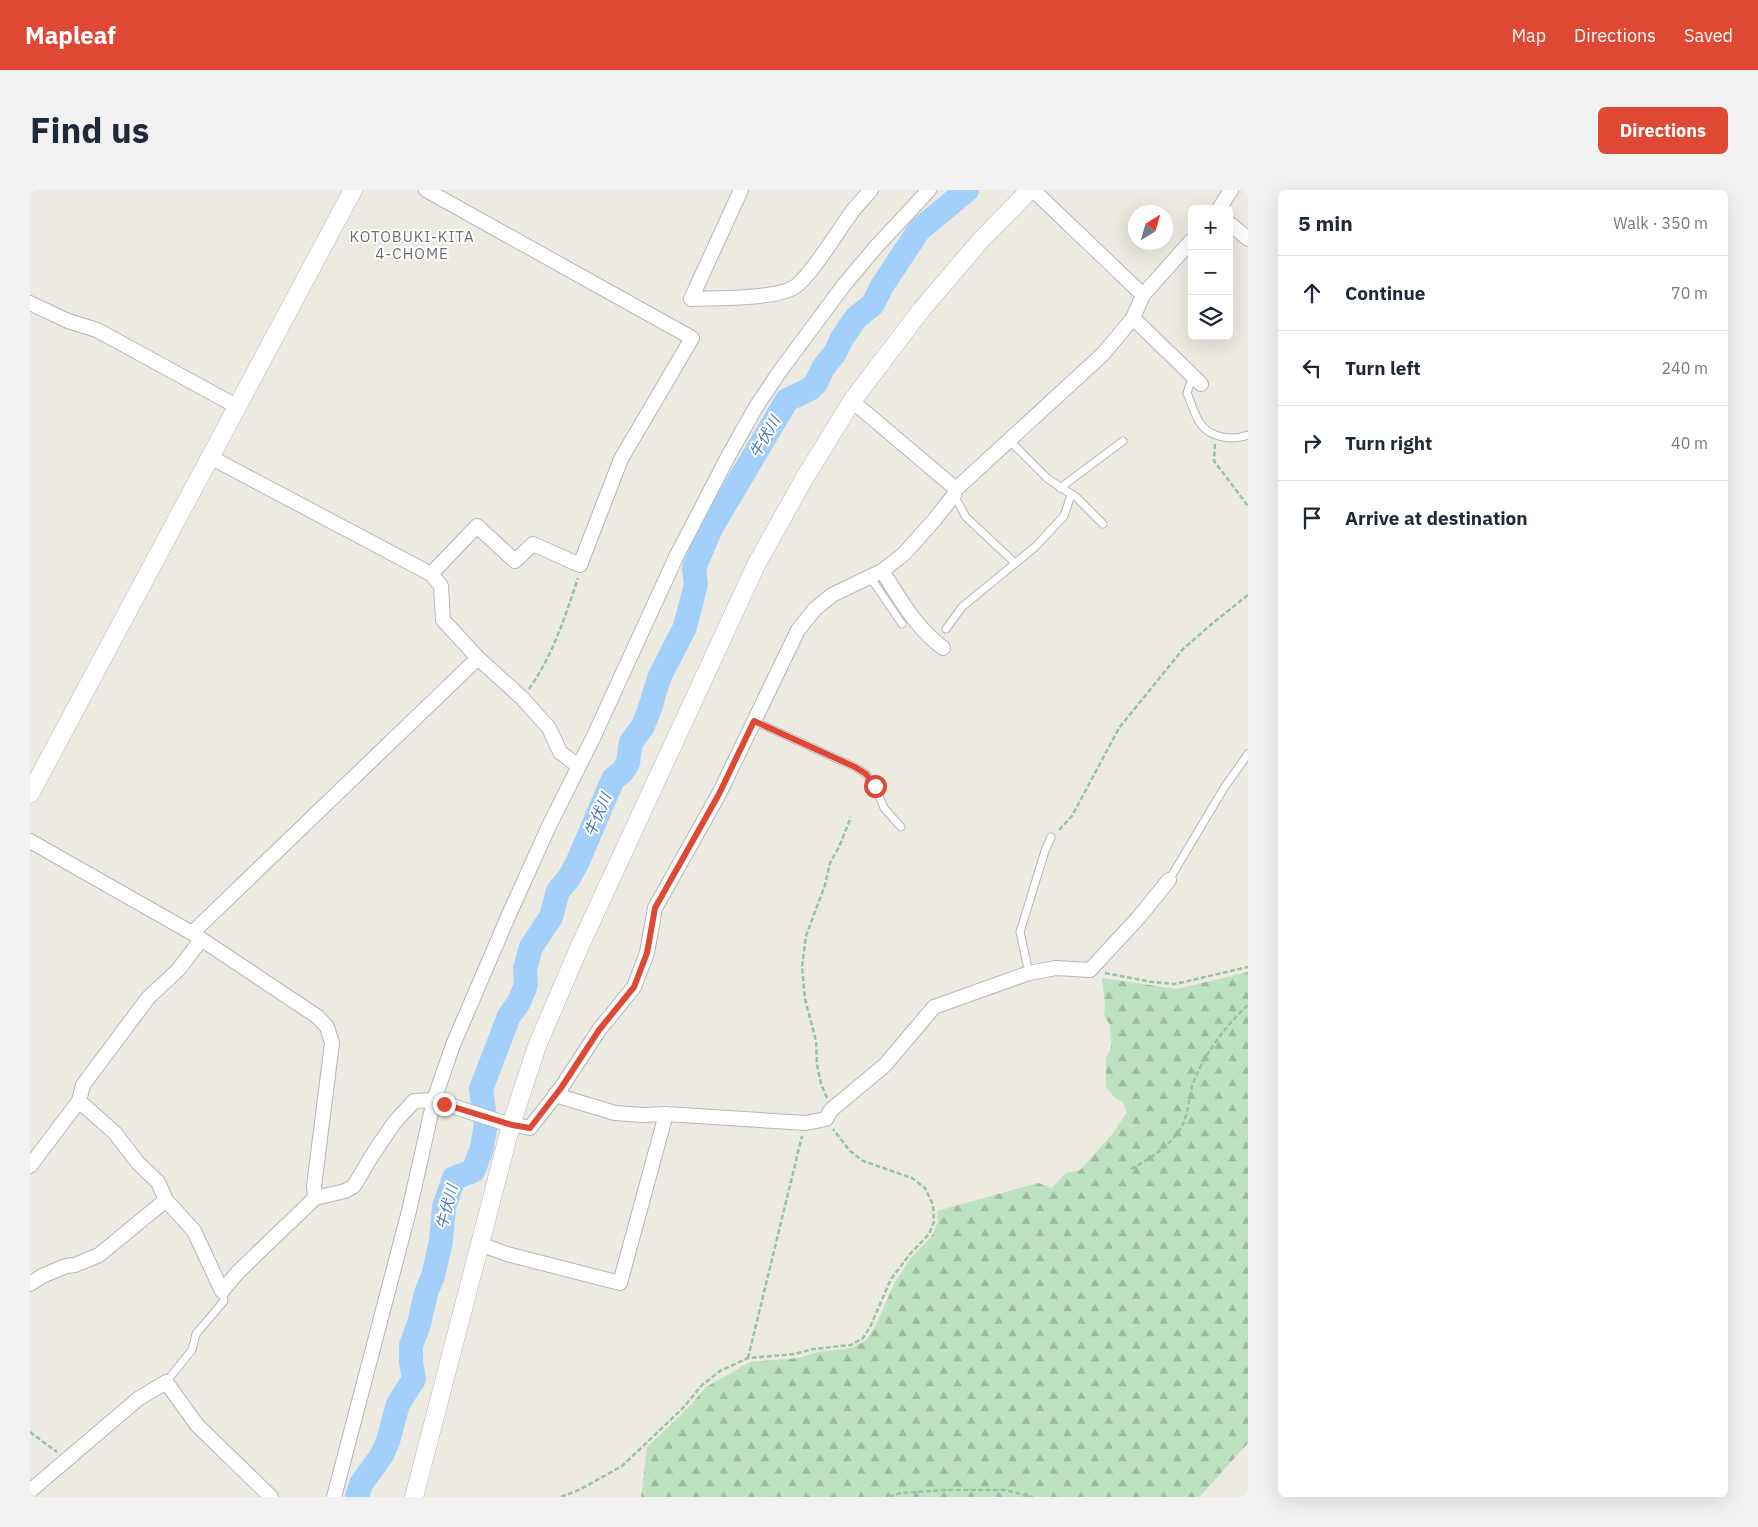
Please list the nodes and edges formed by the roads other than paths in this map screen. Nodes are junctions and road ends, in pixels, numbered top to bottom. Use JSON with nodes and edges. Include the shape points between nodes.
{"nodes":[{"id":1,"x":353,"y":190,"type":"edge"},
{"id":2,"x":426,"y":190,"type":"edge"},
{"id":3,"x":741,"y":190,"type":"edge"},
{"id":4,"x":871,"y":190,"type":"edge"},
{"id":5,"x":929,"y":190,"type":"edge"},
{"id":6,"x":1031,"y":190,"type":"edge"},
{"id":7,"x":1231,"y":190,"type":"edge"},
{"id":8,"x":1222,"y":205,"type":"edge"},
{"id":9,"x":1233,"y":226,"type":"edge"},
{"id":10,"x":1248,"y":239,"type":"edge"},
{"id":11,"x":1188,"y":245,"type":"edge"},
{"id":12,"x":1144,"y":295,"type":"junction"},
{"id":13,"x":30,"y":303,"type":"edge"},
{"id":14,"x":1134,"y":318,"type":"junction"},
{"id":15,"x":1197,"y":379,"type":"joint"},
{"id":16,"x":852,"y":401,"type":"junction"},
{"id":17,"x":238,"y":407,"type":"junction"},
{"id":18,"x":1248,"y":435,"type":"edge"},
{"id":19,"x":1010,"y":440,"type":"junction"},
{"id":20,"x":1123,"y":441,"type":"dead end"},
{"id":21,"x":210,"y":457,"type":"junction"},
{"id":22,"x":1060,"y":488,"type":"junction"},
{"id":23,"x":955,"y":492,"type":"junction"},
{"id":24,"x":1072,"y":494,"type":"junction"},
{"id":25,"x":1103,"y":524,"type":"dead end"},
{"id":26,"x":1015,"y":563,"type":"junction"},
{"id":27,"x":432,"y":574,"type":"junction"},
{"id":28,"x":876,"y":574,"type":"junction"},
{"id":29,"x":902,"y":624,"type":"dead end"},
{"id":30,"x":946,"y":629,"type":"dead end"},
{"id":31,"x":943,"y":648,"type":"dead end"},
{"id":32,"x":478,"y":658,"type":"junction"},
{"id":33,"x":754,"y":721,"type":"junction"},
{"id":34,"x":1248,"y":754,"type":"edge"},
{"id":35,"x":578,"y":766,"type":"junction"},
{"id":36,"x":30,"y":794,"type":"edge"},
{"id":37,"x":901,"y":827,"type":"dead end"},
{"id":38,"x":1051,"y":838,"type":"road end"},
{"id":39,"x":30,"y":841,"type":"edge"},
{"id":40,"x":1169,"y":880,"type":"joint"},
{"id":41,"x":196,"y":936,"type":"junction"},
{"id":42,"x":1029,"y":973,"type":"junction"},
{"id":43,"x":555,"y":1095,"type":"junction"},
{"id":44,"x":79,"y":1101,"type":"junction"},
{"id":45,"x":439,"y":1102,"type":"junction"},
{"id":46,"x":666,"y":1114,"type":"junction"},
{"id":47,"x":506,"y":1123,"type":"junction"},
{"id":48,"x":30,"y":1166,"type":"edge"},
{"id":49,"x":315,"y":1198,"type":"junction"},
{"id":50,"x":166,"y":1200,"type":"junction"},
{"id":51,"x":480,"y":1244,"type":"junction"},
{"id":52,"x":30,"y":1284,"type":"edge"},
{"id":53,"x":222,"y":1291,"type":"junction"},
{"id":54,"x":166,"y":1382,"type":"junction"},
{"id":55,"x":30,"y":1491,"type":"edge"},
{"id":56,"x":272,"y":1497,"type":"edge"},
{"id":57,"x":334,"y":1497,"type":"edge"},
{"id":58,"x":414,"y":1497,"type":"edge"}],
"edges":[{"from":1,"to":17,"type":"street"},
{"from":2,"to":27,"type":"street","via":[[692,338],[621,459],[580,565],[533,544],[515,561],[477,526]]},
{"from":3,"to":4,"type":"street","via":[[691,299],[764,295],[795,287]]},
{"from":5,"to":35,"type":"street","via":[[844,285],[756,407],[676,557]]},
{"from":6,"to":12,"type":"street"},
{"from":6,"to":16,"type":"street","via":[[981,240],[922,309]]},
{"from":7,"to":8,"type":"street"},
{"from":9,"to":10,"type":"street"},
{"from":11,"to":12,"type":"street"},
{"from":12,"to":14,"type":"street"},
{"from":13,"to":17,"type":"street","via":[[97,330]]},
{"from":14,"to":15,"type":"street"},
{"from":14,"to":19,"type":"street","via":[[1103,354]]},
{"from":15,"to":18,"type":"lane","via":[[1187,393],[1200,423],[1218,436],[1241,438]]},
{"from":16,"to":23,"type":"street"},
{"from":16,"to":47,"type":"street","via":[[756,565],[579,948]]},
{"from":17,"to":21,"type":"street"},
{"from":19,"to":22,"type":"lane"},
{"from":19,"to":23,"type":"street"},
{"from":20,"to":22,"type":"lane"},
{"from":21,"to":27,"type":"street"},
{"from":21,"to":36,"type":"street"},
{"from":22,"to":24,"type":"lane"},
{"from":23,"to":26,"type":"lane","via":[[966,517]]},
{"from":23,"to":28,"type":"street","via":[[904,554]]},
{"from":24,"to":25,"type":"lane"},
{"from":24,"to":26,"type":"lane","via":[[1064,516]]},
{"from":26,"to":30,"type":"lane","via":[[962,608]]},
{"from":27,"to":32,"type":"street","via":[[441,586],[443,620]]},
{"from":28,"to":29,"type":"lane"},
{"from":28,"to":31,"type":"street","via":[[915,622]]},
{"from":28,"to":33,"type":"street","via":[[832,595],[815,609],[798,630]]},
{"from":32,"to":35,"type":"street","via":[[522,698],[549,728],[560,752]]},
{"from":32,"to":41,"type":"street"},
{"from":33,"to":37,"type":"lane","via":[[866,774],[884,808]]},
{"from":33,"to":43,"type":"street","via":[[719,794],[655,908],[647,953],[634,987],[599,1030]]},
{"from":34,"to":40,"type":"lane"},
{"from":35,"to":45,"type":"street","via":[[453,1045]]},
{"from":38,"to":42,"type":"lane","via":[[1020,932]]},
{"from":39,"to":41,"type":"street"},
{"from":40,"to":42,"type":"street","via":[[1139,918],[1090,970],[1056,968]]},
{"from":41,"to":44,"type":"street","via":[[178,970],[148,998],[83,1085]]},
{"from":41,"to":49,"type":"street","via":[[318,1017],[327,1027],[332,1043]]},
{"from":42,"to":46,"type":"street","via":[[934,1008],[885,1064],[829,1114],[806,1123]]},
{"from":43,"to":46,"type":"street","via":[[614,1113]]},
{"from":43,"to":47,"type":"street","via":[[530,1128]]},
{"from":44,"to":48,"type":"street"},
{"from":44,"to":50,"type":"street","via":[[115,1133],[158,1182]]},
{"from":45,"to":47,"type":"street"},
{"from":45,"to":49,"type":"street","via":[[414,1101],[394,1123],[354,1186]]},
{"from":45,"to":57,"type":"street"},
{"from":46,"to":51,"type":"street","via":[[620,1283]]},
{"from":47,"to":51,"type":"street"},
{"from":49,"to":53,"type":"street"},
{"from":50,"to":52,"type":"street","via":[[99,1255],[42,1276]]},
{"from":50,"to":53,"type":"street","via":[[194,1231]]},
{"from":51,"to":58,"type":"street"},
{"from":53,"to":54,"type":"lane","via":[[224,1301],[196,1334],[192,1350]]},
{"from":54,"to":55,"type":"street","via":[[138,1399]]},
{"from":54,"to":56,"type":"street","via":[[197,1425]]}]}
